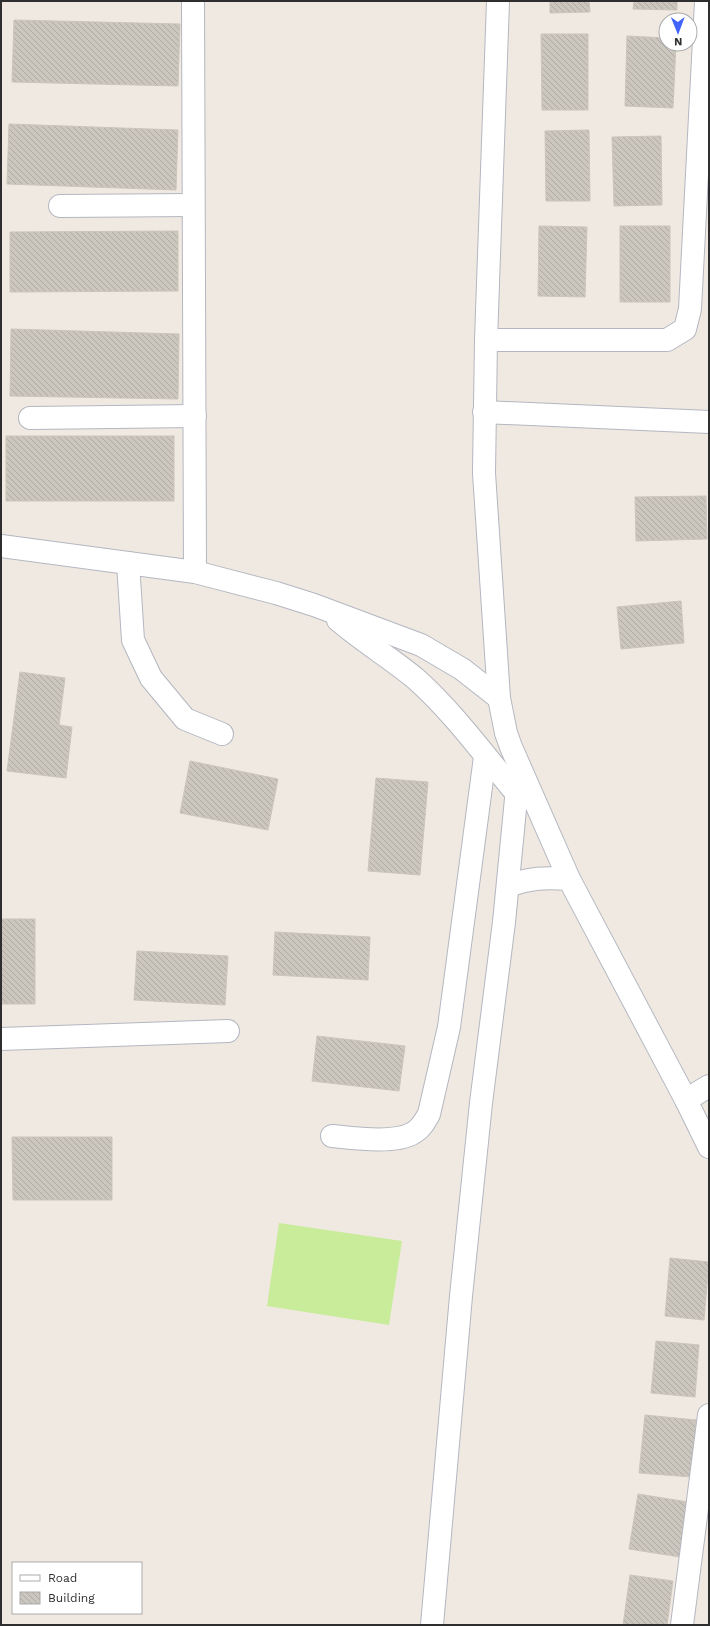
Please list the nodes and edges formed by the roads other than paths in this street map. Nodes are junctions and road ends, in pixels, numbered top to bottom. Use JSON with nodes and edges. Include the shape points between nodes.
{"nodes":[{"id":1,"x":192,"y":1,"type":"edge"},
{"id":2,"x":498,"y":1,"type":"edge"},
{"id":3,"x":706,"y":1,"type":"edge"},
{"id":4,"x":192,"y":205,"type":"junction"},
{"id":5,"x":60,"y":206,"type":"dead end"},
{"id":6,"x":486,"y":340,"type":"junction"},
{"id":7,"x":484,"y":412,"type":"junction"},
{"id":8,"x":195,"y":416,"type":"junction"},
{"id":9,"x":30,"y":418,"type":"dead end"},
{"id":10,"x":709,"y":422,"type":"edge"},
{"id":11,"x":1,"y":546,"type":"edge"},
{"id":12,"x":128,"y":563,"type":"junction"},
{"id":13,"x":195,"y":572,"type":"junction"},
{"id":14,"x":328,"y":611,"type":"junction"},
{"id":15,"x":499,"y":698,"type":"junction"},
{"id":16,"x":222,"y":734,"type":"dead end"},
{"id":17,"x":485,"y":757,"type":"junction"},
{"id":18,"x":519,"y":767,"type":"junction"},
{"id":19,"x":516,"y":794,"type":"junction"},
{"id":20,"x":569,"y":879,"type":"junction"},
{"id":21,"x":508,"y":886,"type":"junction"},
{"id":22,"x":228,"y":1031,"type":"dead end"},
{"id":23,"x":1,"y":1039,"type":"edge"},
{"id":24,"x":709,"y":1086,"type":"edge"},
{"id":25,"x":686,"y":1100,"type":"junction"},
{"id":26,"x":332,"y":1136,"type":"dead end"},
{"id":27,"x":709,"y":1147,"type":"edge"},
{"id":28,"x":709,"y":1415,"type":"edge"},
{"id":29,"x":701,"y":1552,"type":"edge"},
{"id":30,"x":432,"y":1625,"type":"edge"},
{"id":31,"x":682,"y":1625,"type":"edge"}],
"edges":[{"from":1,"to":4,"type":"street"},
{"from":2,"to":6,"type":"street"},
{"from":3,"to":6,"type":"street","via":[[690,309],[685,329],[667,340]]},
{"from":4,"to":5,"type":"street"},
{"from":4,"to":8,"type":"street"},
{"from":6,"to":7,"type":"street"},
{"from":7,"to":10,"type":"street"},
{"from":7,"to":15,"type":"street","via":[[484,473]]},
{"from":8,"to":9,"type":"street"},
{"from":8,"to":13,"type":"street"},
{"from":11,"to":12,"type":"street"},
{"from":12,"to":13,"type":"street"},
{"from":12,"to":16,"type":"street","via":[[134,640],[151,678],[185,719]]},
{"from":13,"to":14,"type":"street","via":[[276,593]]},
{"from":14,"to":15,"type":"street","via":[[421,645],[462,669]]},
{"from":14,"to":17,"type":"street","via":[[415,679],[443,706]]},
{"from":15,"to":18,"type":"street","via":[[506,732]]},
{"from":17,"to":19,"type":"street"},
{"from":17,"to":26,"type":"street","via":[[449,1028],[429,1114],[423,1125],[413,1133],[398,1138]]},
{"from":18,"to":19,"type":"street"},
{"from":18,"to":20,"type":"street"},
{"from":19,"to":21,"type":"street"},
{"from":20,"to":21,"type":"street","via":[[540,878]]},
{"from":20,"to":25,"type":"street"},
{"from":21,"to":30,"type":"street","via":[[461,1296]]},
{"from":22,"to":23,"type":"street"},
{"from":24,"to":25,"type":"street"},
{"from":25,"to":27,"type":"street"},
{"from":28,"to":29,"type":"street"},
{"from":29,"to":31,"type":"street"}]}
